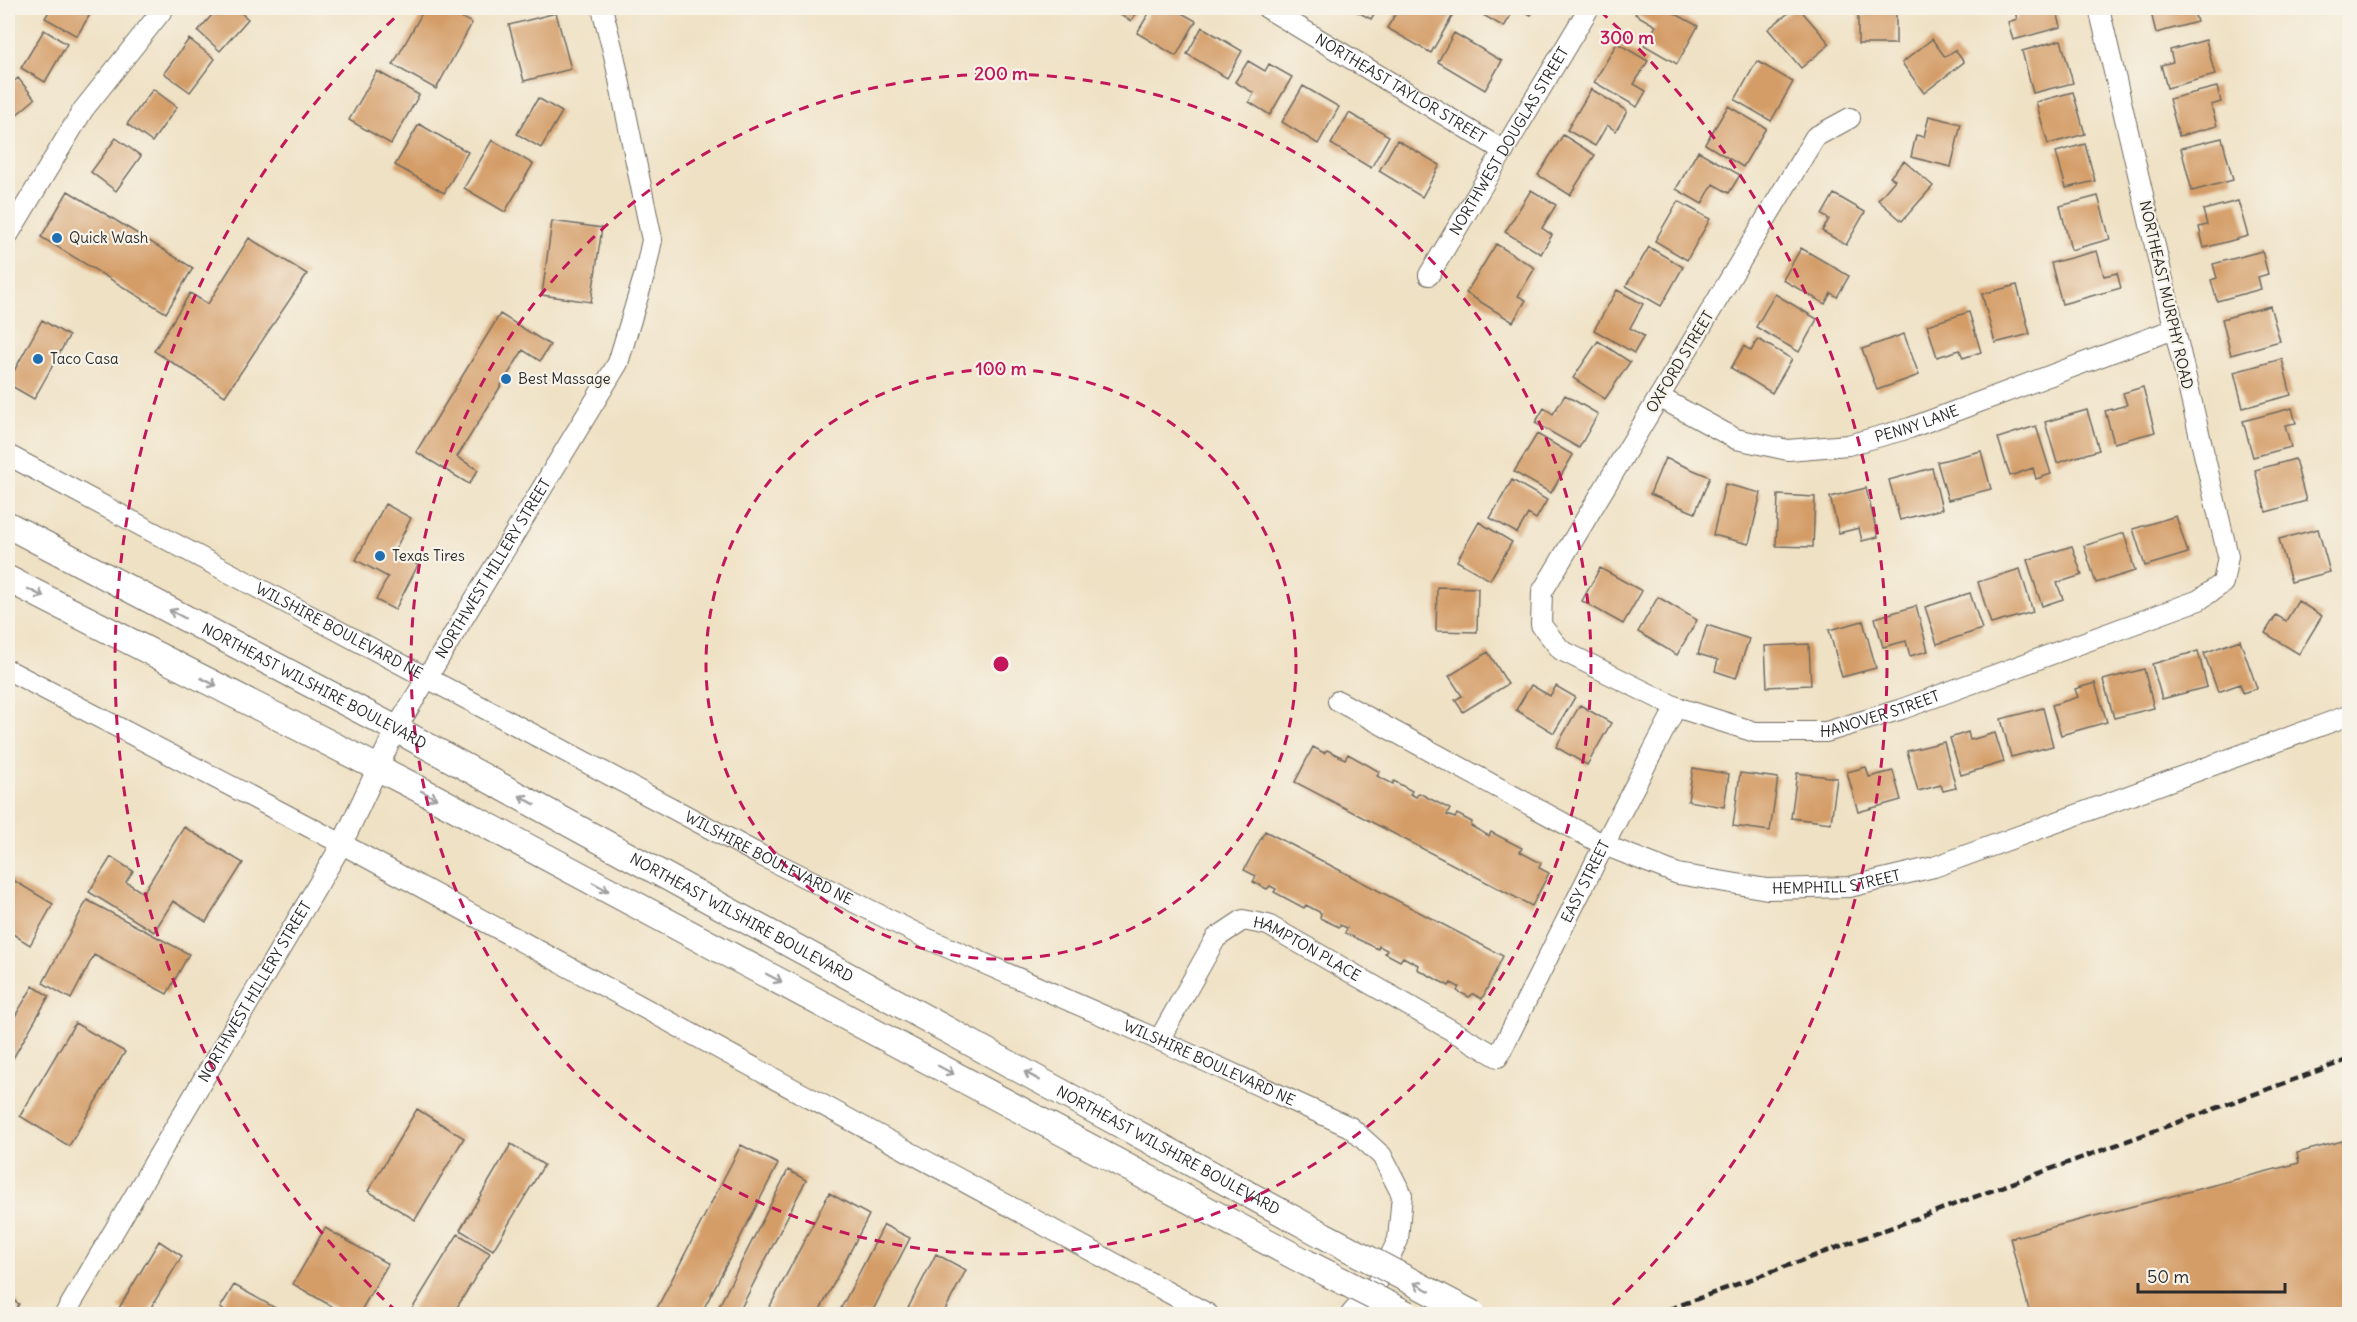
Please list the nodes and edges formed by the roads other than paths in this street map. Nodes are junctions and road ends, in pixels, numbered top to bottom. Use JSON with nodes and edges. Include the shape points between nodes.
{"nodes":[{"id":1,"x":164,"y":8,"type":"edge"},
{"id":2,"x":602,"y":8,"type":"edge"},
{"id":3,"x":1589,"y":8,"type":"edge"},
{"id":4,"x":2099,"y":8,"type":"edge"},
{"id":5,"x":1277,"y":10,"type":"edge"},
{"id":6,"x":1850,"y":118,"type":"dead end"},
{"id":7,"x":1504,"y":151,"type":"junction"},
{"id":8,"x":8,"y":235,"type":"edge"},
{"id":9,"x":1429,"y":275,"type":"dead end"},
{"id":10,"x":2174,"y":329,"type":"junction"},
{"id":11,"x":1659,"y":397,"type":"junction"},
{"id":12,"x":8,"y":455,"type":"edge"},
{"id":13,"x":8,"y":525,"type":"edge"},
{"id":14,"x":8,"y":579,"type":"edge"},
{"id":15,"x":2223,"y":583,"type":"joint"},
{"id":16,"x":1541,"y":625,"type":"joint"},
{"id":17,"x":8,"y":670,"type":"edge"},
{"id":18,"x":427,"y":678,"type":"junction"},
{"id":19,"x":1338,"y":701,"type":"dead end"},
{"id":20,"x":1676,"y":707,"type":"junction"},
{"id":21,"x":2349,"y":715,"type":"edge"},
{"id":22,"x":396,"y":729,"type":"junction"},
{"id":23,"x":378,"y":768,"type":"junction"},
{"id":24,"x":342,"y":844,"type":"junction"},
{"id":25,"x":1604,"y":845,"type":"junction"},
{"id":26,"x":1160,"y":1040,"type":"junction"},
{"id":27,"x":1498,"y":1058,"type":"joint"},
{"id":28,"x":65,"y":1314,"type":"edge"},
{"id":29,"x":1209,"y":1314,"type":"edge"},
{"id":30,"x":1351,"y":1314,"type":"edge"},
{"id":31,"x":1407,"y":1314,"type":"edge"},
{"id":32,"x":1473,"y":1314,"type":"edge"}],
"edges":[{"from":1,"to":8,"type":"street","via":[[83,110]]},
{"from":2,"to":18,"type":"street","name":"NORTHWEST HILLERY STREET","via":[[652,240],[645,273],[618,363]]},
{"from":3,"to":7,"type":"street","name":"NORTHWEST DOUGLAS STREET"},
{"from":4,"to":10,"type":"street","name":"NORTHEAST MURPHY ROAD"},
{"from":5,"to":7,"type":"street","name":"NORTHEAST TAYLOR STREET"},
{"from":6,"to":11,"type":"street","name":"OXFORD STREET","via":[[1815,137]]},
{"from":7,"to":9,"type":"street","name":"NORTHWEST DOUGLAS STREET"},
{"from":10,"to":11,"type":"street","name":"PENNY LANE","via":[[1910,428],[1848,445],[1788,450],[1736,439]]},
{"from":10,"to":15,"type":"street","name":"NORTHEAST MURPHY ROAD","via":[[2228,556]]},
{"from":11,"to":16,"type":"street","name":"OXFORD STREET","via":[[1542,592]]},
{"from":12,"to":18,"type":"street","name":"WILSHIRE BOULEVARD NE"},
{"from":22,"to":13,"type":"main road","name":"NORTHEAST WILSHIRE BOULEVARD","one_way":true},
{"from":14,"to":23,"type":"main road","one_way":true},
{"from":15,"to":20,"type":"street","name":"HANOVER STREET","via":[[2199,600],[1902,709],[1826,732],[1755,732]]},
{"from":16,"to":20,"type":"street","name":"HANOVER STREET","via":[[1561,650]]},
{"from":17,"to":24,"type":"street"},
{"from":18,"to":22,"type":"street","name":"NORTHWEST HILLERY STREET"},
{"from":18,"to":26,"type":"street","name":"WILSHIRE BOULEVARD NE","via":[[926,939]]},
{"from":19,"to":25,"type":"street","name":"HEMPHILL STREET"},
{"from":20,"to":25,"type":"street","name":"EASY STREET"},
{"from":21,"to":25,"type":"street","name":"HEMPHILL STREET","via":[[1934,867],[1849,887],[1767,889],[1678,874]]},
{"from":22,"to":23,"type":"street","name":"NORTHWEST HILLERY STREET"},
{"from":32,"to":22,"type":"main road","name":"NORTHEAST WILSHIRE BOULEVARD","one_way":true,"bridge":true},
{"from":23,"to":24,"type":"street","name":"NORTHWEST HILLERY STREET"},
{"from":23,"to":31,"type":"main road","one_way":true,"bridge":true},
{"from":24,"to":28,"type":"street","name":"NORTHWEST HILLERY STREET"},
{"from":24,"to":29,"type":"street"},
{"from":25,"to":27,"type":"street","name":"EASY STREET"},
{"from":26,"to":27,"type":"street","name":"HAMPTON PLACE","via":[[1216,938],[1243,920],[1268,925]]},
{"from":26,"to":30,"type":"street","name":"WILSHIRE BOULEVARD NE","via":[[1350,1127],[1383,1156],[1402,1195],[1398,1240],[1376,1285]]}]}
